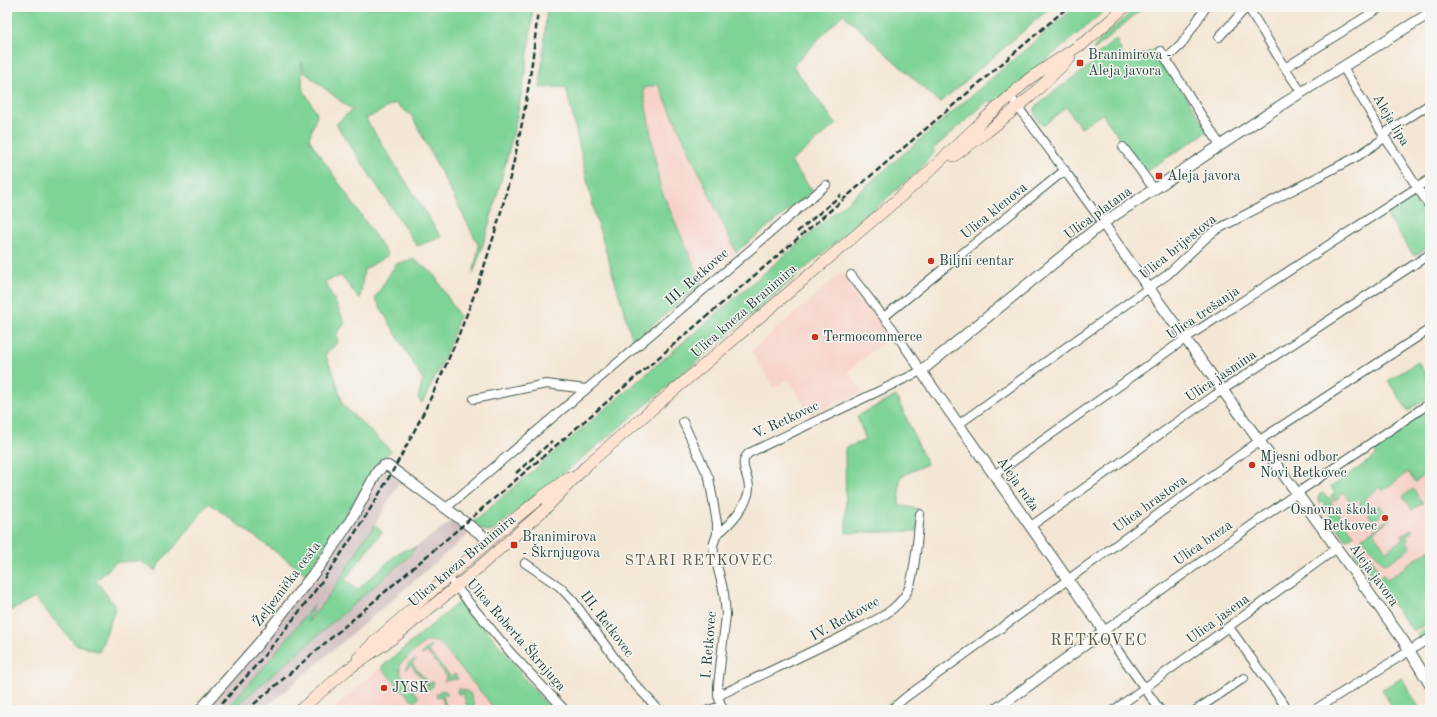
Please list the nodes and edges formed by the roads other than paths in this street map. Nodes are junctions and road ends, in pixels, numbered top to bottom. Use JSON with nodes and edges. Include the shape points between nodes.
{"nodes":[{"id":1,"x":1125,"y":7,"type":"edge"},
{"id":2,"x":1206,"y":7,"type":"edge"},
{"id":3,"x":1247,"y":7,"type":"edge"},
{"id":4,"x":1381,"y":7,"type":"edge"},
{"id":5,"x":1430,"y":13,"type":"edge"},
{"id":6,"x":1219,"y":37,"type":"dead end"},
{"id":7,"x":1086,"y":41,"type":"junction"},
{"id":8,"x":1161,"y":51,"type":"dead end"},
{"id":9,"x":1166,"y":59,"type":"junction"},
{"id":10,"x":1343,"y":67,"type":"junction"},
{"id":11,"x":1285,"y":68,"type":"junction"},
{"id":12,"x":1302,"y":93,"type":"junction"},
{"id":13,"x":1010,"y":96,"type":"junction"},
{"id":14,"x":1430,"y":104,"type":"edge"},
{"id":15,"x":1018,"y":106,"type":"junction"},
{"id":16,"x":1384,"y":136,"type":"junction"},
{"id":17,"x":1220,"y":145,"type":"junction"},
{"id":18,"x":1123,"y":147,"type":"dead end"},
{"id":19,"x":1065,"y":170,"type":"junction"},
{"id":20,"x":1430,"y":179,"type":"edge"},
{"id":21,"x":919,"y":181,"type":"junction"},
{"id":22,"x":826,"y":186,"type":"dead end"},
{"id":23,"x":1418,"y":187,"type":"junction"},
{"id":24,"x":1154,"y":190,"type":"junction"},
{"id":25,"x":1430,"y":207,"type":"edge"},
{"id":26,"x":1103,"y":223,"type":"junction"},
{"id":27,"x":1430,"y":254,"type":"edge"},
{"id":28,"x":851,"y":275,"type":"dead end"},
{"id":29,"x":1148,"y":288,"type":"junction"},
{"id":30,"x":884,"y":317,"type":"junction"},
{"id":31,"x":1430,"y":328,"type":"edge"},
{"id":32,"x":1186,"y":339,"type":"junction"},
{"id":33,"x":921,"y":370,"type":"junction"},
{"id":34,"x":586,"y":389,"type":"junction"},
{"id":35,"x":1222,"y":390,"type":"junction"},
{"id":36,"x":474,"y":398,"type":"dead end"},
{"id":37,"x":1430,"y":404,"type":"edge"},
{"id":38,"x":683,"y":422,"type":"dead end"},
{"id":39,"x":959,"y":424,"type":"junction"},
{"id":40,"x":1259,"y":441,"type":"junction"},
{"id":41,"x":588,"y":464,"type":"junction"},
{"id":42,"x":994,"y":475,"type":"junction"},
{"id":43,"x":1298,"y":493,"type":"junction"},
{"id":44,"x":446,"y":508,"type":"junction"},
{"id":45,"x":920,"y":514,"type":"dead end"},
{"id":46,"x":1031,"y":526,"type":"junction"},
{"id":47,"x":717,"y":534,"type":"junction"},
{"id":48,"x":488,"y":541,"type":"junction"},
{"id":49,"x":1337,"y":548,"type":"junction"},
{"id":50,"x":525,"y":563,"type":"dead end"},
{"id":51,"x":447,"y":577,"type":"junction"},
{"id":52,"x":1068,"y":580,"type":"junction"},
{"id":53,"x":456,"y":587,"type":"junction"},
{"id":54,"x":1229,"y":627,"type":"junction"},
{"id":55,"x":1104,"y":630,"type":"junction"},
{"id":56,"x":1430,"y":638,"type":"edge"},
{"id":57,"x":1410,"y":650,"type":"junction"},
{"id":58,"x":347,"y":670,"type":"junction"},
{"id":59,"x":1244,"y":678,"type":"dead end"},
{"id":60,"x":1430,"y":685,"type":"edge"},
{"id":61,"x":1144,"y":688,"type":"junction"},
{"id":62,"x":718,"y":696,"type":"junction"},
{"id":63,"x":722,"y":708,"type":"edge"},
{"id":64,"x":200,"y":710,"type":"edge"},
{"id":65,"x":300,"y":710,"type":"edge"},
{"id":66,"x":565,"y":710,"type":"edge"},
{"id":67,"x":659,"y":710,"type":"edge"},
{"id":68,"x":708,"y":710,"type":"edge"},
{"id":69,"x":892,"y":710,"type":"edge"},
{"id":70,"x":995,"y":710,"type":"edge"},
{"id":71,"x":1114,"y":710,"type":"edge"},
{"id":72,"x":1160,"y":710,"type":"edge"},
{"id":73,"x":1196,"y":710,"type":"edge"},
{"id":74,"x":1288,"y":710,"type":"edge"},
{"id":75,"x":1314,"y":710,"type":"edge"}],
"edges":[{"from":1,"to":7,"type":"main road","name":"Ulica kneza Branimira"},
{"from":2,"to":9,"type":"street","via":[[1181,45]]},
{"from":3,"to":6,"type":"street"},
{"from":3,"to":11,"type":"street"},
{"from":4,"to":11,"type":"street"},
{"from":5,"to":10,"type":"street","name":"Ulica platana"},
{"from":7,"to":13,"type":"main road","name":"Ulica kneza Branimira","via":[[1030,78]]},
{"from":7,"to":15,"type":"main road","name":"Ulica kneza Branimira","via":[[1041,88]]},
{"from":8,"to":9,"type":"street"},
{"from":9,"to":17,"type":"street"},
{"from":10,"to":12,"type":"street","name":"Ulica platana"},
{"from":10,"to":16,"type":"street","name":"Aleja lipa"},
{"from":11,"to":12,"type":"street"},
{"from":12,"to":17,"type":"street","name":"Ulica platana"},
{"from":13,"to":15,"type":"street","name":"Aleja javora"},
{"from":13,"to":21,"type":"main road","name":"Ulica kneza Branimira"},
{"from":14,"to":16,"type":"street","name":"Ulica brijestova"},
{"from":15,"to":19,"type":"street","name":"Aleja javora"},
{"from":15,"to":21,"type":"main road","name":"Ulica kneza Branimira","via":[[987,132]]},
{"from":16,"to":23,"type":"street","name":"Aleja lipa"},
{"from":16,"to":29,"type":"street","name":"Ulica brijestova","via":[[1358,156],[1216,230],[1176,268]]},
{"from":17,"to":24,"type":"street","name":"Ulica platana"},
{"from":18,"to":24,"type":"street"},
{"from":19,"to":26,"type":"street","name":"Aleja javora"},
{"from":19,"to":30,"type":"street","name":"Ulica klenova"},
{"from":20,"to":23,"type":"street","name":"Ulica trešanja"},
{"from":21,"to":41,"type":"main road","name":"Ulica kneza Branimira"},
{"from":22,"to":34,"type":"street","name":"III. Retkovec"},
{"from":23,"to":25,"type":"street","name":"Aleja lipa"},
{"from":23,"to":32,"type":"street","name":"Ulica trešanja"},
{"from":24,"to":26,"type":"street","name":"Ulica platana"},
{"from":26,"to":29,"type":"street","name":"Aleja javora"},
{"from":26,"to":33,"type":"street","name":"Ulica platana"},
{"from":27,"to":35,"type":"street","name":"Ulica jasmina"},
{"from":28,"to":30,"type":"street","name":"Aleja ruža"},
{"from":29,"to":32,"type":"street","name":"Aleja javora"},
{"from":29,"to":39,"type":"street","name":"Ulica brijestova"},
{"from":30,"to":33,"type":"street","name":"Aleja ruža"},
{"from":31,"to":40,"type":"street","name":"Ulica hrastova"},
{"from":32,"to":35,"type":"street","name":"Aleja javora"},
{"from":32,"to":42,"type":"street","name":"Ulica trešanja"},
{"from":33,"to":39,"type":"street","name":"Aleja ruža"},
{"from":33,"to":47,"type":"street","name":"V. Retkovec","via":[[744,456],[749,487],[745,501],[730,523]]},
{"from":34,"to":36,"type":"street","via":[[546,384]]},
{"from":34,"to":44,"type":"street","name":"III. Retkovec"},
{"from":35,"to":40,"type":"street","name":"Aleja javora"},
{"from":35,"to":46,"type":"street","name":"Ulica jasmina"},
{"from":37,"to":43,"type":"street","name":"Ulica breza"},
{"from":38,"to":47,"type":"street","name":"I. Retkovec","via":[[709,478]]},
{"from":39,"to":42,"type":"street","name":"Aleja ruža"},
{"from":40,"to":43,"type":"street","name":"Aleja javora"},
{"from":40,"to":52,"type":"street","name":"Ulica hrastova"},
{"from":41,"to":48,"type":"main road","name":"Ulica kneza Branimira","via":[[539,499]]},
{"from":41,"to":53,"type":"main road","name":"Ulica kneza Branimira","via":[[546,508]]},
{"from":42,"to":46,"type":"street","name":"Aleja ruža"},
{"from":43,"to":49,"type":"street","name":"Aleja javora"},
{"from":43,"to":55,"type":"street","name":"Ulica breza"},
{"from":44,"to":48,"type":"street"},
{"from":44,"to":64,"type":"street","name":"Željeznička cesta","via":[[386,465],[383,466],[325,558],[259,643]]},
{"from":45,"to":62,"type":"street","name":"IV. Retkovec","via":[[911,581],[899,602],[875,621]]},
{"from":46,"to":52,"type":"street","name":"Aleja ruža"},
{"from":47,"to":62,"type":"street","name":"I. Retkovec","via":[[713,545],[724,593],[726,615]]},
{"from":48,"to":51,"type":"main road","name":"Ulica kneza Branimira"},
{"from":49,"to":54,"type":"street","name":"Ulica jasena"},
{"from":49,"to":57,"type":"street","name":"Aleja javora"},
{"from":50,"to":67,"type":"street","name":"III. Retkovec","via":[[560,587],[574,602],[630,679]]},
{"from":51,"to":53,"type":"street","name":"Ulica Roberta Škrnjuga"},
{"from":51,"to":58,"type":"main road","name":"Ulica kneza Branimira","via":[[374,642]]},
{"from":52,"to":55,"type":"street","name":"Aleja ruža"},
{"from":52,"to":69,"type":"street","name":"Ulica hrastova","via":[[906,697]]},
{"from":53,"to":58,"type":"main road","name":"Ulica kneza Branimira","via":[[382,647]]},
{"from":53,"to":66,"type":"street","name":"Ulica Roberta Škrnjuga","via":[[510,652]]},
{"from":54,"to":61,"type":"street","name":"Ulica jasena"},
{"from":54,"to":74,"type":"street"},
{"from":55,"to":61,"type":"street","name":"Aleja ruža"},
{"from":55,"to":70,"type":"street","name":"Ulica breza"},
{"from":56,"to":57,"type":"street"},
{"from":57,"to":60,"type":"street","name":"Aleja javora"},
{"from":57,"to":75,"type":"street"},
{"from":58,"to":65,"type":"main road","name":"Ulica kneza Branimira"},
{"from":59,"to":73,"type":"street"},
{"from":61,"to":71,"type":"street","name":"Ulica jasena"},
{"from":61,"to":72,"type":"street","name":"Aleja ruža"},
{"from":62,"to":63,"type":"street","name":"I. Retkovec"},
{"from":63,"to":68,"type":"street"}]}
